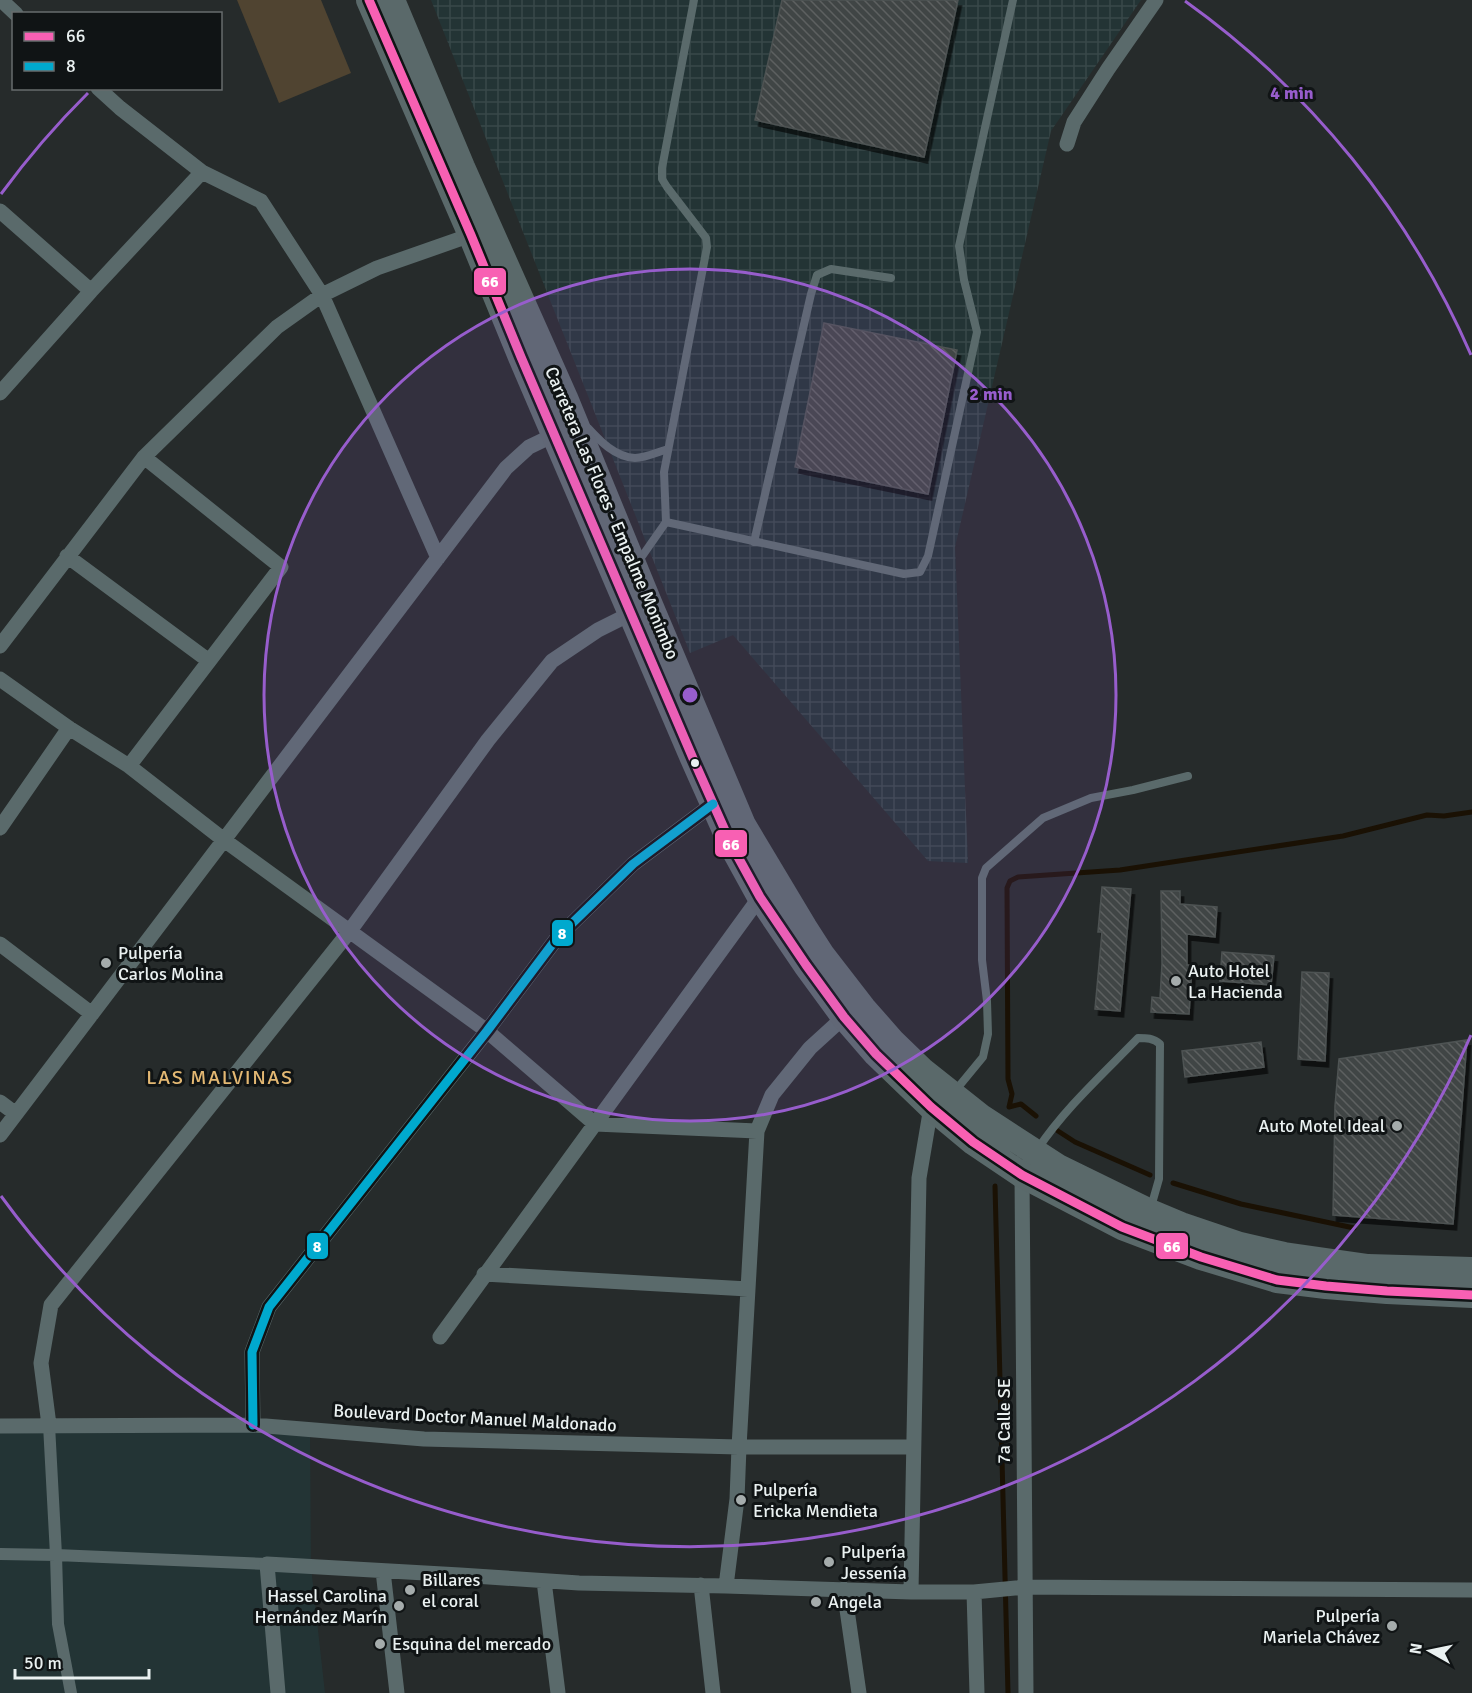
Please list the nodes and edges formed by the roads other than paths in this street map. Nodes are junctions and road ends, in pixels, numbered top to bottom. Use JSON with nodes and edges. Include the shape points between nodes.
{"nodes":[{"id":1,"x":1,"y":0,"type":"edge"},
{"id":2,"x":369,"y":0,"type":"edge"},
{"id":3,"x":392,"y":0,"type":"edge"},
{"id":4,"x":694,"y":0,"type":"edge"},
{"id":5,"x":1013,"y":0,"type":"edge"},
{"id":6,"x":1156,"y":0,"type":"edge"},
{"id":7,"x":14,"y":12,"type":"edge"},
{"id":8,"x":100,"y":90,"type":"edge"},
{"id":9,"x":1067,"y":144,"type":"dead end"},
{"id":10,"x":202,"y":172,"type":"junction"},
{"id":11,"x":0,"y":211,"type":"edge"},
{"id":12,"x":479,"y":229,"type":"junction"},
{"id":13,"x":891,"y":278,"type":"dead end"},
{"id":14,"x":91,"y":291,"type":"junction"},
{"id":15,"x":321,"y":295,"type":"junction"},
{"id":16,"x":0,"y":393,"type":"edge"},
{"id":17,"x":565,"y":398,"type":"junction"},
{"id":18,"x":554,"y":435,"type":"junction"},
{"id":19,"x":668,"y":449,"type":"junction"},
{"id":20,"x":144,"y":457,"type":"junction"},
{"id":21,"x":666,"y":522,"type":"junction"},
{"id":22,"x":754,"y":542,"type":"junction"},
{"id":23,"x":67,"y":556,"type":"junction"},
{"id":24,"x":438,"y":558,"type":"junction"},
{"id":25,"x":634,"y":568,"type":"junction"},
{"id":26,"x":640,"y":609,"type":"junction"},
{"id":27,"x":0,"y":646,"type":"edge"},
{"id":28,"x":209,"y":661,"type":"junction"},
{"id":29,"x":0,"y":679,"type":"edge"},
{"id":30,"x":69,"y":728,"type":"junction"},
{"id":31,"x":129,"y":766,"type":"junction"},
{"id":32,"x":1188,"y":776,"type":"dead end"},
{"id":33,"x":712,"y":804,"type":"junction"},
{"id":34,"x":0,"y":828,"type":"edge"},
{"id":35,"x":224,"y":840,"type":"junction"},
{"id":36,"x":760,"y":897,"type":"junction"},
{"id":37,"x":349,"y":932,"type":"junction"},
{"id":38,"x":0,"y":944,"type":"edge"},
{"id":39,"x":92,"y":1014,"type":"junction"},
{"id":40,"x":844,"y":1017,"type":"junction"},
{"id":41,"x":487,"y":1031,"type":"junction"},
{"id":42,"x":942,"y":1101,"type":"junction"},
{"id":43,"x":0,"y":1102,"type":"edge"},
{"id":44,"x":16,"y":1114,"type":"junction"},
{"id":45,"x":595,"y":1124,"type":"junction"},
{"id":46,"x":758,"y":1131,"type":"junction"},
{"id":47,"x":0,"y":1135,"type":"edge"},
{"id":48,"x":1035,"y":1153,"type":"junction"},
{"id":49,"x":1022,"y":1175,"type":"junction"},
{"id":50,"x":1150,"y":1212,"type":"junction"},
{"id":51,"x":1472,"y":1270,"type":"edge"},
{"id":52,"x":484,"y":1274,"type":"junction"},
{"id":53,"x":748,"y":1289,"type":"junction"},
{"id":54,"x":1472,"y":1295,"type":"edge"},
{"id":55,"x":440,"y":1337,"type":"dead end"},
{"id":56,"x":49,"y":1425,"type":"junction"},
{"id":57,"x":253,"y":1425,"type":"junction"},
{"id":58,"x":0,"y":1426,"type":"edge"},
{"id":59,"x":739,"y":1447,"type":"junction"},
{"id":60,"x":914,"y":1447,"type":"junction"},
{"id":61,"x":0,"y":1554,"type":"edge"},
{"id":62,"x":56,"y":1555,"type":"junction"},
{"id":63,"x":267,"y":1564,"type":"junction"},
{"id":64,"x":383,"y":1570,"type":"junction"},
{"id":65,"x":544,"y":1581,"type":"junction"},
{"id":66,"x":701,"y":1585,"type":"junction"},
{"id":67,"x":726,"y":1586,"type":"junction"},
{"id":68,"x":1022,"y":1587,"type":"junction"},
{"id":69,"x":844,"y":1589,"type":"junction"},
{"id":70,"x":1472,"y":1590,"type":"edge"},
{"id":71,"x":911,"y":1592,"type":"junction"},
{"id":72,"x":974,"y":1592,"type":"junction"},
{"id":73,"x":71,"y":1693,"type":"edge"},
{"id":74,"x":278,"y":1693,"type":"edge"},
{"id":75,"x":397,"y":1693,"type":"edge"},
{"id":76,"x":558,"y":1693,"type":"edge"},
{"id":77,"x":713,"y":1693,"type":"edge"},
{"id":78,"x":859,"y":1693,"type":"edge"},
{"id":79,"x":977,"y":1693,"type":"edge"},
{"id":80,"x":1026,"y":1693,"type":"edge"}],
"edges":[{"from":1,"to":7,"type":"street"},
{"from":2,"to":12,"type":"highway","name":"Carretera Las Flores - Empalme Monimbo"},
{"from":3,"to":12,"type":"highway","name":"Carretera Las Flores - Empalme Monimbo","via":[[462,167]]},
{"from":4,"to":19,"type":"lane","via":[[662,179],[706,238],[707,247]]},
{"from":5,"to":22,"type":"lane","via":[[959,246],[977,332],[928,556],[920,572],[904,574]]},
{"from":6,"to":9,"type":"street","via":[[1074,122]]},
{"from":8,"to":10,"type":"street"},
{"from":10,"to":14,"type":"street"},
{"from":10,"to":15,"type":"street","via":[[261,201]]},
{"from":11,"to":14,"type":"street"},
{"from":12,"to":15,"type":"street","via":[[377,268]]},
{"from":12,"to":17,"type":"highway","name":"Carretera Las Flores - Empalme Monimbo"},
{"from":12,"to":18,"type":"highway","name":"Carretera Las Flores - Empalme Monimbo"},
{"from":13,"to":22,"type":"lane","via":[[831,268],[817,275]]},
{"from":14,"to":16,"type":"street"},
{"from":15,"to":20,"type":"street","via":[[277,327]]},
{"from":15,"to":24,"type":"street"},
{"from":17,"to":19,"type":"lane","via":[[605,446],[622,455],[636,458]]},
{"from":17,"to":25,"type":"highway","name":"Carretera Las Flores - Empalme Monimbo"},
{"from":18,"to":24,"type":"street","via":[[528,447],[506,468]]},
{"from":18,"to":26,"type":"highway","name":"Carretera Las Flores - Empalme Monimbo"},
{"from":19,"to":21,"type":"lane","via":[[664,472]]},
{"from":20,"to":23,"type":"street"},
{"from":20,"to":28,"type":"street","via":[[281,567]]},
{"from":21,"to":22,"type":"lane"},
{"from":21,"to":25,"type":"lane"},
{"from":23,"to":27,"type":"street"},
{"from":23,"to":28,"type":"street"},
{"from":24,"to":35,"type":"street"},
{"from":25,"to":26,"type":"highway","name":"Carretera Las Flores - Empalme Monimbo"},
{"from":26,"to":33,"type":"highway","name":"Carretera Las Flores - Empalme Monimbo"},
{"from":26,"to":37,"type":"street","via":[[598,630],[552,661],[488,740]]},
{"from":26,"to":42,"type":"highway","name":"Carretera Las Flores - Empalme Monimbo","via":[[742,825],[804,927],[892,1041],[924,1071]]},
{"from":28,"to":31,"type":"street"},
{"from":29,"to":30,"type":"street"},
{"from":30,"to":31,"type":"street"},
{"from":30,"to":34,"type":"street"},
{"from":31,"to":35,"type":"street"},
{"from":32,"to":42,"type":"lane","via":[[1091,798],[1043,818],[986,868],[982,878],[982,960],[988,1034],[983,1057]]},
{"from":33,"to":36,"type":"highway","name":"Carretera Las Flores - Empalme Monimbo"},
{"from":33,"to":41,"type":"street","via":[[633,864],[556,938]]},
{"from":35,"to":37,"type":"street"},
{"from":35,"to":39,"type":"street"},
{"from":36,"to":40,"type":"highway","name":"Carretera Las Flores - Empalme Monimbo"},
{"from":36,"to":45,"type":"street"},
{"from":37,"to":41,"type":"street"},
{"from":37,"to":56,"type":"street","via":[[51,1305],[40,1363]]},
{"from":38,"to":39,"type":"street"},
{"from":39,"to":44,"type":"street"},
{"from":40,"to":42,"type":"highway","name":"Carretera Las Flores - Empalme Monimbo","via":[[876,1054]]},
{"from":40,"to":46,"type":"street","via":[[810,1048],[772,1095]]},
{"from":41,"to":45,"type":"street"},
{"from":41,"to":57,"type":"street","via":[[269,1306],[252,1352]]},
{"from":42,"to":48,"type":"highway","name":"Carretera Las Flores - Empalme Monimbo","via":[[981,1117]]},
{"from":42,"to":49,"type":"highway","name":"Carretera Las Flores - Empalme Monimbo","via":[[973,1142]]},
{"from":42,"to":60,"type":"street","via":[[918,1178]]},
{"from":43,"to":44,"type":"street"},
{"from":44,"to":47,"type":"street"},
{"from":45,"to":46,"type":"street"},
{"from":45,"to":52,"type":"street"},
{"from":46,"to":53,"type":"street"},
{"from":48,"to":49,"type":"street"},
{"from":48,"to":50,"type":"highway","name":"Carretera Las Flores - Empalme Monimbo"},
{"from":48,"to":50,"type":"lane","via":[[1066,1112],[1138,1038],[1155,1040],[1160,1044],[1159,1179]]},
{"from":49,"to":54,"type":"highway","name":"Carretera Las Flores - Empalme Monimbo","via":[[1122,1227],[1277,1280]]},
{"from":49,"to":68,"type":"street","name":"7a Calle SE"},
{"from":50,"to":51,"type":"highway","name":"Carretera Las Flores - Empalme Monimbo","via":[[1240,1245],[1284,1255],[1368,1267]]},
{"from":52,"to":53,"type":"street"},
{"from":52,"to":55,"type":"street"},
{"from":53,"to":59,"type":"street"},
{"from":56,"to":57,"type":"street","name":"Boulevard Doctor Manuel Maldonado"},
{"from":56,"to":58,"type":"street","name":"Boulevard Doctor Manuel Maldonado"},
{"from":56,"to":62,"type":"street"},
{"from":57,"to":59,"type":"street","name":"Boulevard Doctor Manuel Maldonado","via":[[424,1439]]},
{"from":59,"to":60,"type":"street","name":"Boulevard Doctor Manuel Maldonado"},
{"from":59,"to":67,"type":"street","via":[[738,1499]]},
{"from":60,"to":71,"type":"street"},
{"from":61,"to":62,"type":"street"},
{"from":62,"to":63,"type":"street"},
{"from":62,"to":73,"type":"street","via":[[58,1624]]},
{"from":63,"to":64,"type":"street"},
{"from":63,"to":74,"type":"street"},
{"from":64,"to":65,"type":"street"},
{"from":64,"to":75,"type":"street"},
{"from":65,"to":66,"type":"street"},
{"from":65,"to":76,"type":"street"},
{"from":66,"to":67,"type":"street"},
{"from":66,"to":77,"type":"street"},
{"from":67,"to":69,"type":"street"},
{"from":68,"to":70,"type":"street"},
{"from":68,"to":72,"type":"street"},
{"from":68,"to":80,"type":"street","name":"7a Calle SE"},
{"from":69,"to":71,"type":"street"},
{"from":69,"to":78,"type":"street"},
{"from":71,"to":72,"type":"street"},
{"from":72,"to":79,"type":"street"}]}
